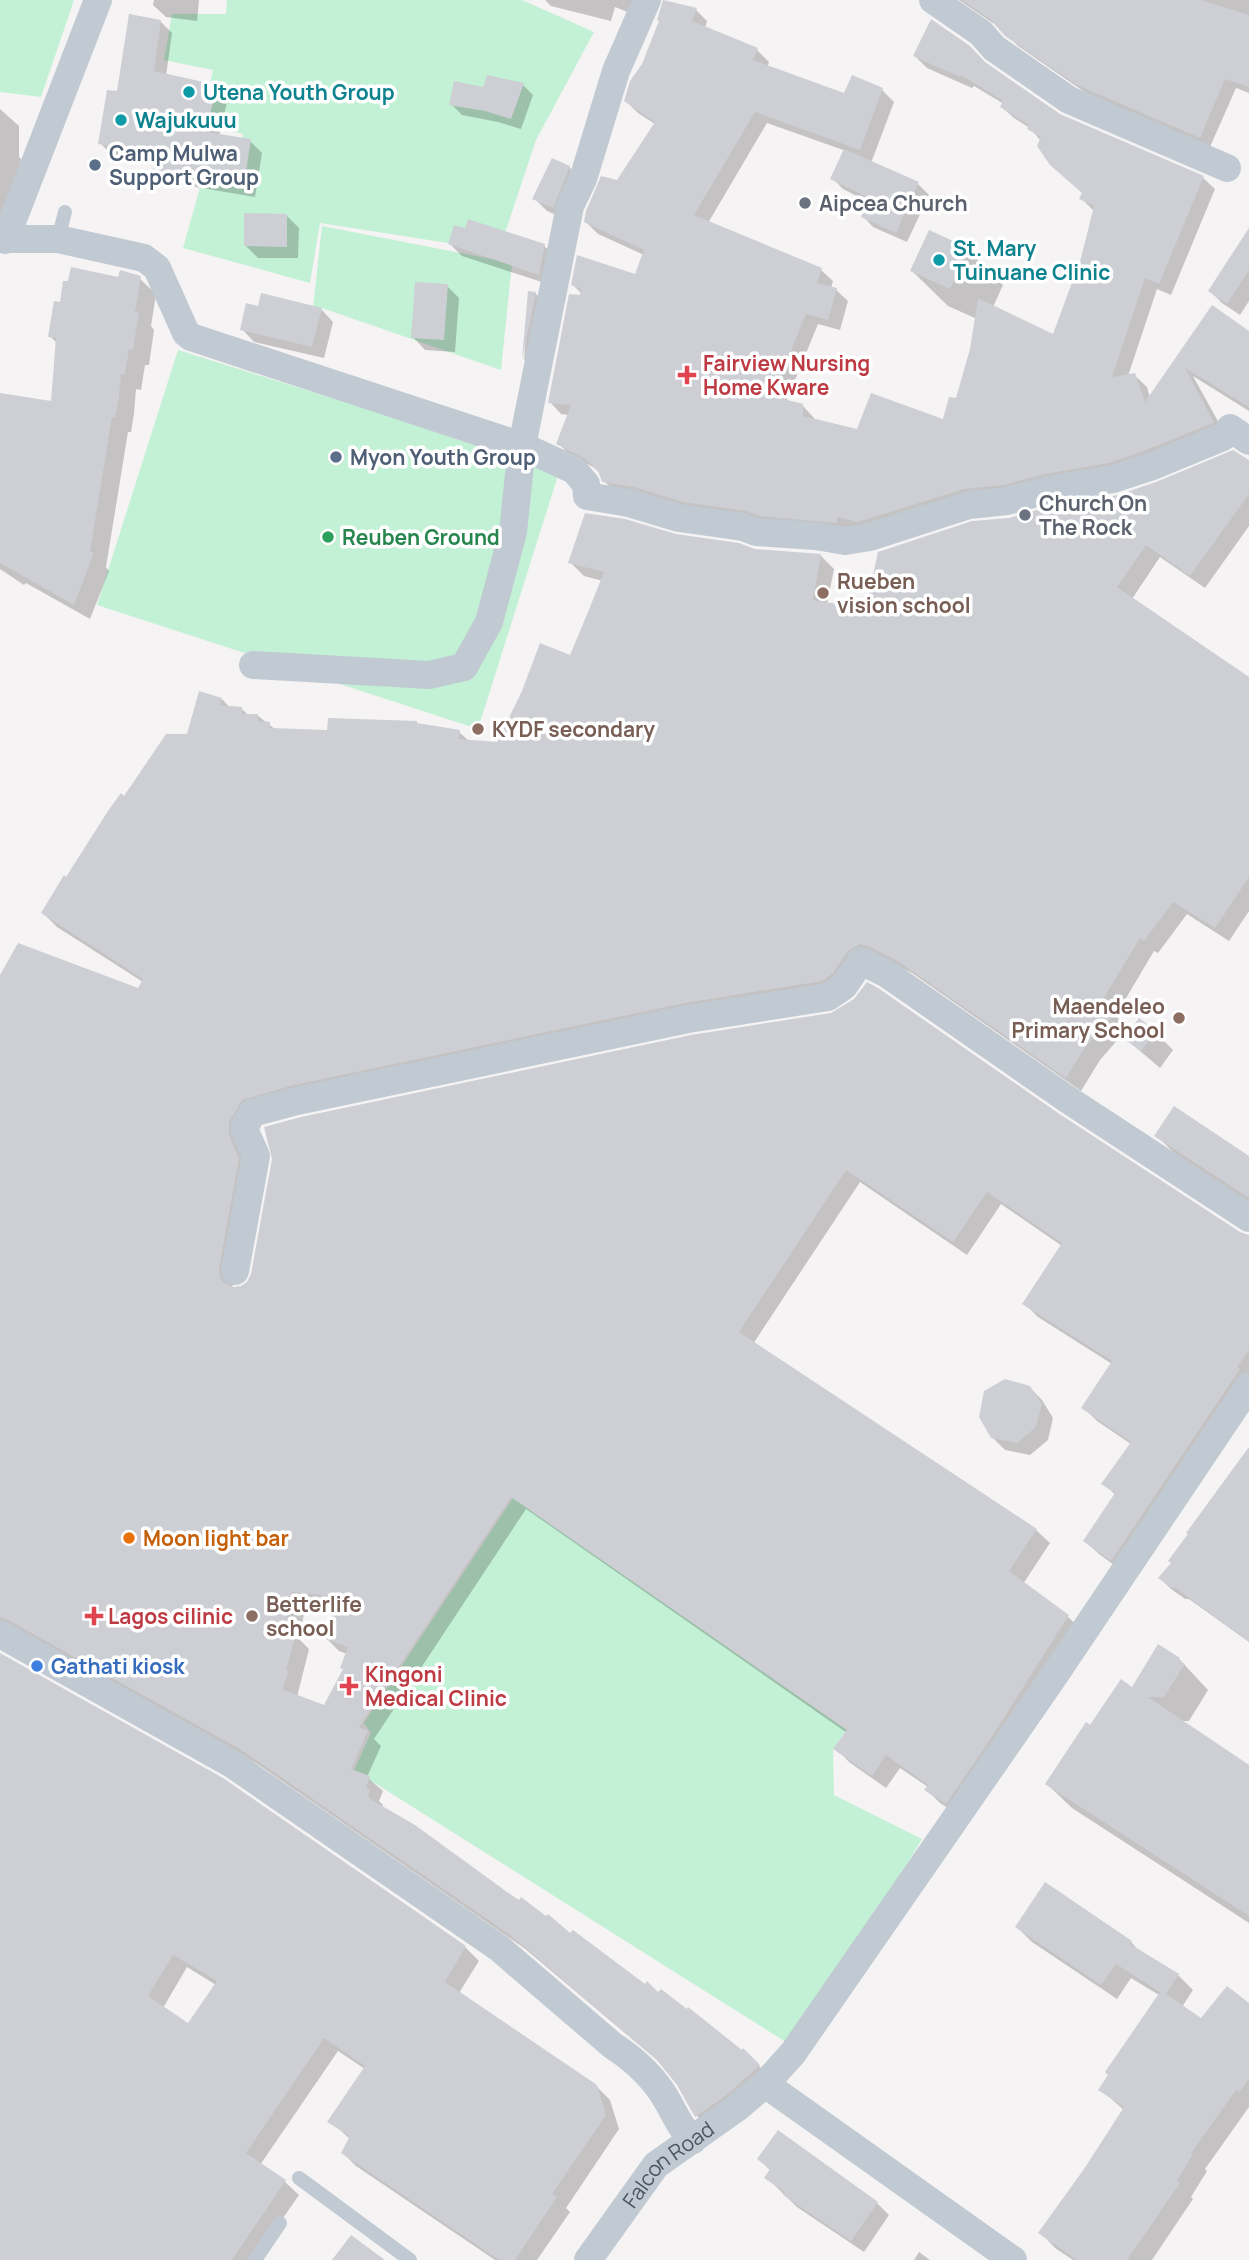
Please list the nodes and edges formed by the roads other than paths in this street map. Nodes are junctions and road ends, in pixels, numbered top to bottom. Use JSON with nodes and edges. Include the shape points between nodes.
{"nodes":[{"id":1,"x":98,"y":0,"type":"edge"},
{"id":2,"x":647,"y":0,"type":"edge"},
{"id":3,"x":933,"y":0,"type":"edge"},
{"id":4,"x":1227,"y":168,"type":"dead end"},
{"id":5,"x":3,"y":240,"type":"edge"},
{"id":6,"x":1249,"y":441,"type":"edge"},
{"id":7,"x":522,"y":446,"type":"junction"},
{"id":8,"x":253,"y":665,"type":"dead end"},
{"id":9,"x":1249,"y":1218,"type":"edge"},
{"id":10,"x":235,"y":1271,"type":"dead end"},
{"id":11,"x":1249,"y":1386,"type":"edge"},
{"id":12,"x":0,"y":1634,"type":"edge"},
{"id":13,"x":765,"y":2084,"type":"junction"},
{"id":14,"x":693,"y":2140,"type":"junction"},
{"id":15,"x":299,"y":2178,"type":"dead end"},
{"id":16,"x":280,"y":2223,"type":"dead end"},
{"id":17,"x":255,"y":2260,"type":"edge"},
{"id":18,"x":410,"y":2260,"type":"edge"},
{"id":19,"x":588,"y":2260,"type":"edge"},
{"id":20,"x":1013,"y":2260,"type":"edge"}],
"edges":[{"from":1,"to":5,"type":"street"},
{"from":2,"to":7,"type":"street","via":[[616,71],[583,179],[570,205]]},
{"from":3,"to":4,"type":"street","via":[[1069,100]]},
{"from":5,"to":7,"type":"street","via":[[62,225],[154,264],[191,337]]},
{"from":6,"to":7,"type":"street","via":[[1230,428],[1223,438],[1113,479],[969,505],[845,541],[756,532],[587,496],[586,484],[574,470]]},
{"from":7,"to":8,"type":"street","via":[[509,545],[489,622],[464,667],[429,675]]},
{"from":9,"to":10,"type":"street","via":[[887,974],[861,961],[844,986],[828,997],[688,1019],[252,1113],[244,1129],[256,1156]]},
{"from":11,"to":13,"type":"street","name":"Falcon Road","via":[[793,2053]]},
{"from":12,"to":14,"type":"street","via":[[232,1764],[499,1948],[630,2057],[655,2082]]},
{"from":13,"to":14,"type":"street","name":"Falcon Road"},
{"from":13,"to":20,"type":"street"},
{"from":14,"to":19,"type":"street","name":"Falcon Road","via":[[656,2165]]},
{"from":15,"to":18,"type":"lane"},
{"from":16,"to":17,"type":"lane"}]}
